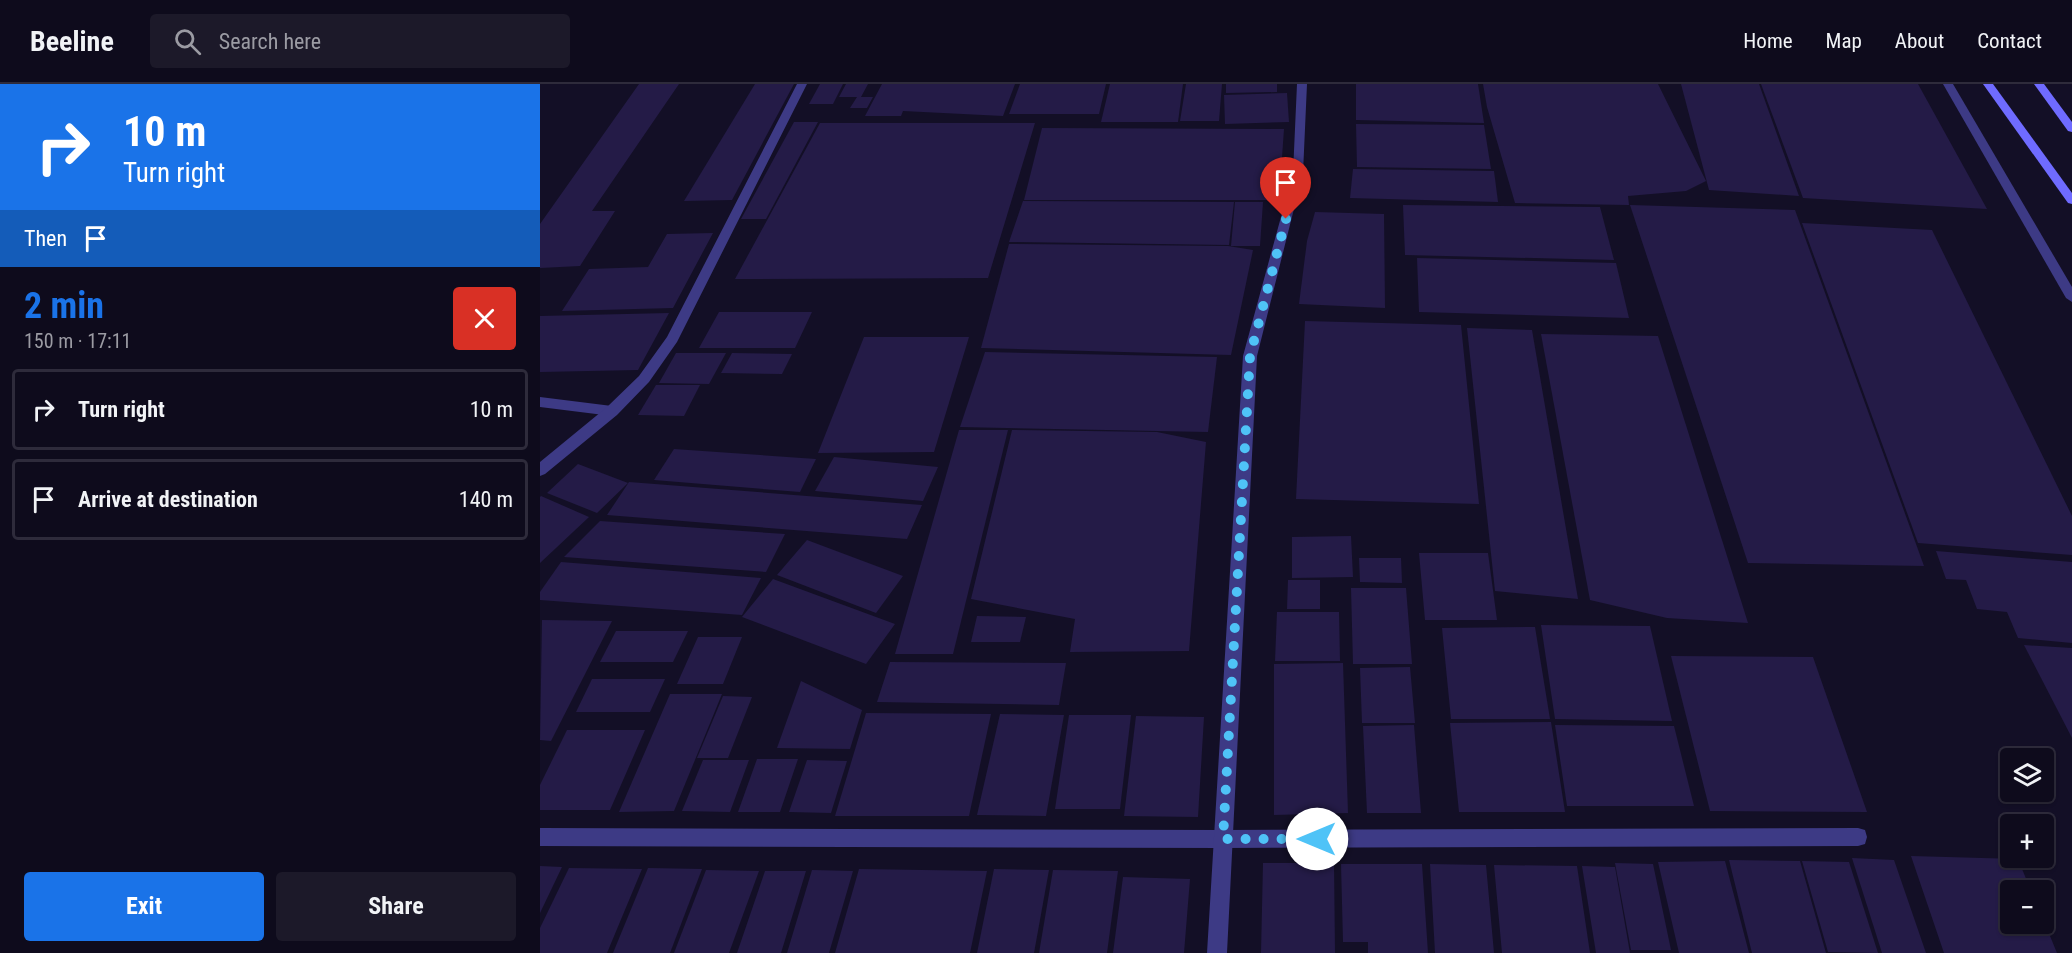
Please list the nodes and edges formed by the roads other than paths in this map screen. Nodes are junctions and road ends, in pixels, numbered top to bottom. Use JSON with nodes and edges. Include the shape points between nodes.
{"nodes":[{"id":1,"x":802,"y":84,"type":"edge"},
{"id":2,"x":1302,"y":84,"type":"edge"},
{"id":3,"x":1948,"y":84,"type":"edge"},
{"id":4,"x":1988,"y":84,"type":"edge"},
{"id":5,"x":2039,"y":84,"type":"edge"},
{"id":6,"x":2072,"y":129,"type":"edge"},
{"id":7,"x":2072,"y":201,"type":"edge"},
{"id":8,"x":2072,"y":298,"type":"edge"},
{"id":9,"x":540,"y":402,"type":"edge"},
{"id":10,"x":612,"y":411,"type":"junction"},
{"id":11,"x":540,"y":470,"type":"edge"},
{"id":12,"x":540,"y":837,"type":"edge"},
{"id":13,"x":1858,"y":837,"type":"dead end"},
{"id":14,"x":1223,"y":839,"type":"junction"},
{"id":15,"x":1217,"y":953,"type":"edge"}],
"edges":[{"from":1,"to":10,"type":"street","via":[[672,339],[644,379]]},
{"from":2,"to":14,"type":"street","via":[[1298,173],[1250,356]]},
{"from":3,"to":8,"type":"street"},
{"from":4,"to":7,"type":"main road"},
{"from":5,"to":6,"type":"main road"},
{"from":9,"to":10,"type":"street"},
{"from":10,"to":11,"type":"street"},
{"from":12,"to":14,"type":"street"},
{"from":13,"to":14,"type":"street"},
{"from":14,"to":15,"type":"street"}]}
